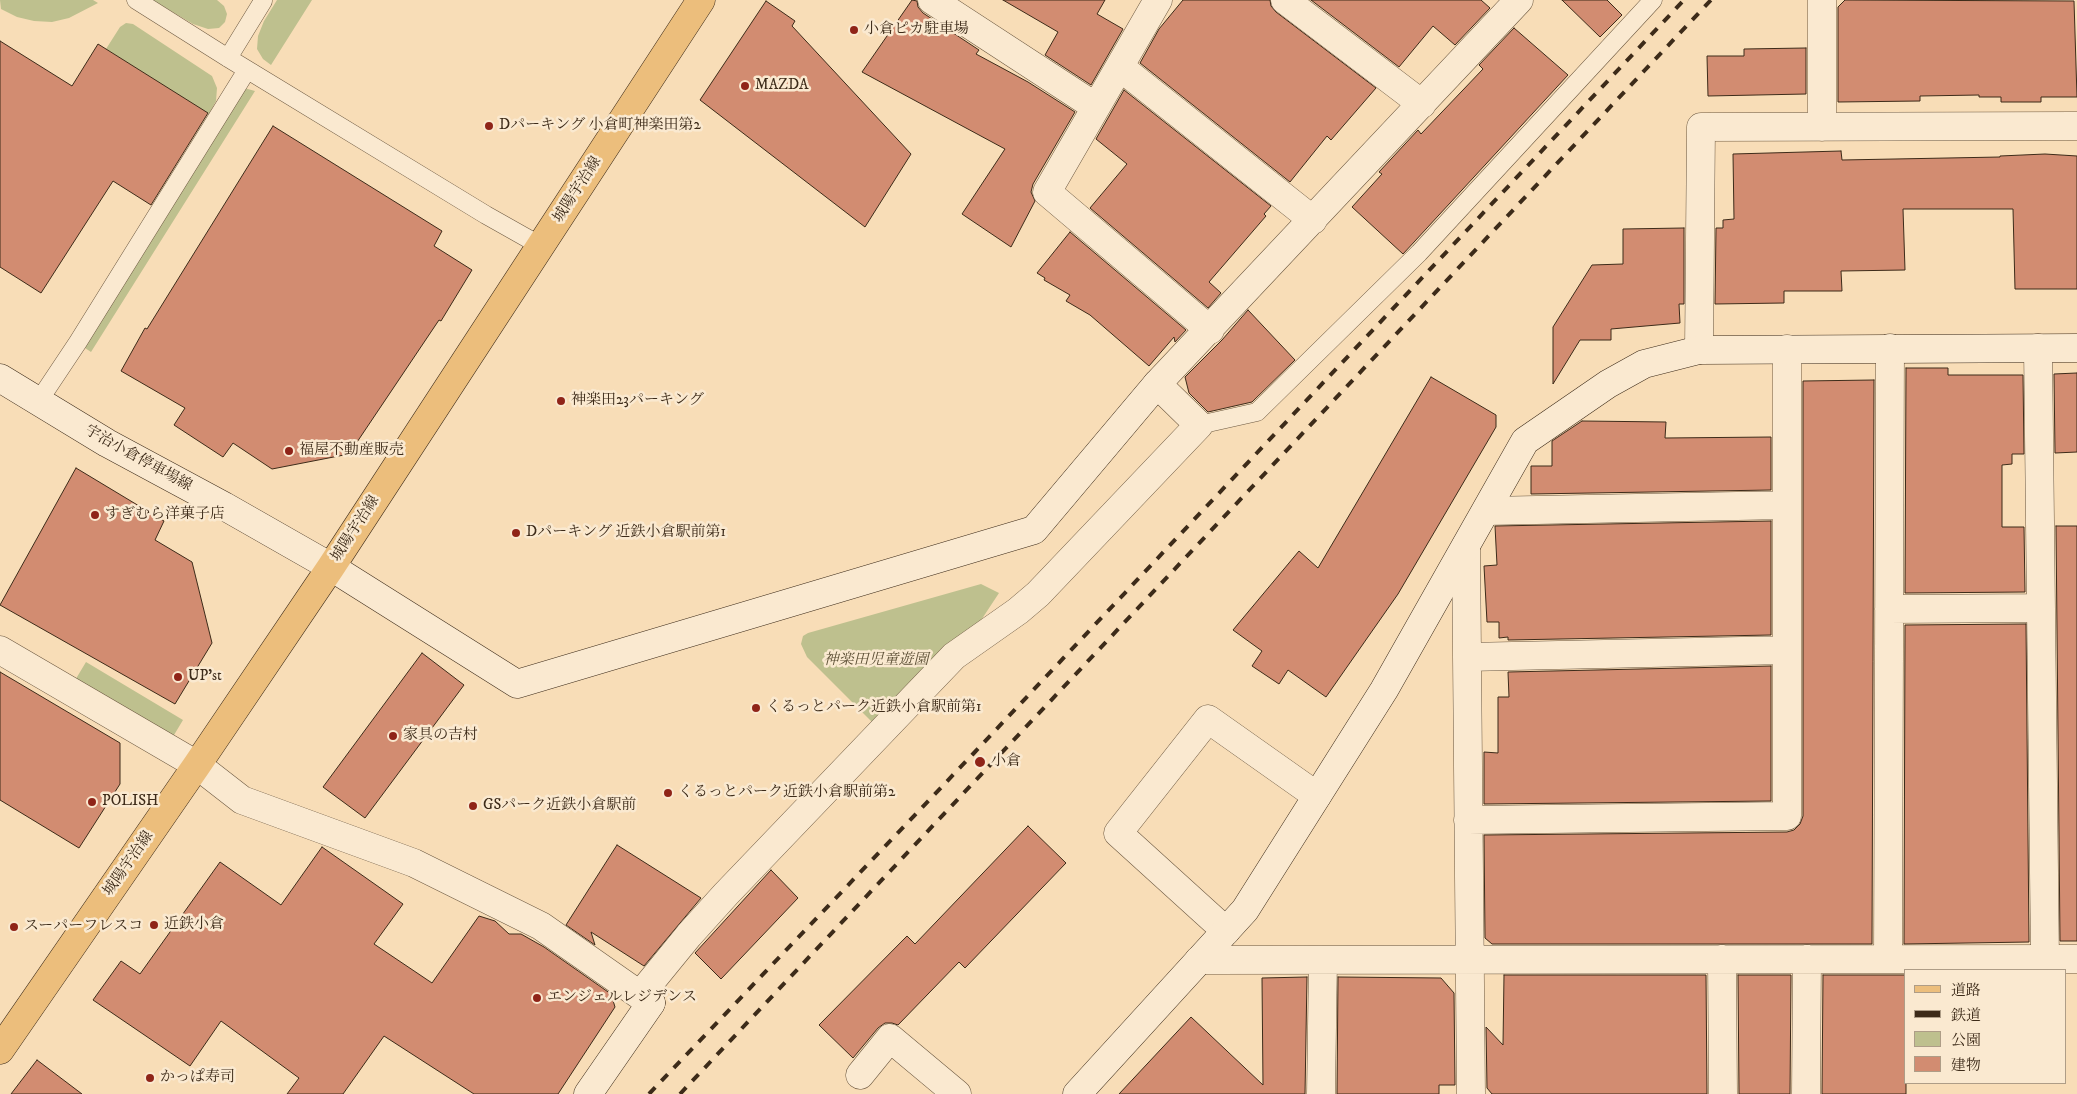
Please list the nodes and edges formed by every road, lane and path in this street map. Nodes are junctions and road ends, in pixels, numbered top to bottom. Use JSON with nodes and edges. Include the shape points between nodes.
{"nodes":[{"id":1,"x":136,"y":0,"type":"edge"},
{"id":2,"x":262,"y":0,"type":"edge"},
{"id":3,"x":701,"y":0,"type":"edge"},
{"id":4,"x":932,"y":0,"type":"edge"},
{"id":5,"x":1158,"y":0,"type":"edge"},
{"id":6,"x":1285,"y":0,"type":"edge"},
{"id":7,"x":1519,"y":0,"type":"edge"},
{"id":8,"x":1653,"y":0,"type":"edge"},
{"id":9,"x":1822,"y":0,"type":"edge"},
{"id":10,"x":228,"y":58,"type":"junction"},
{"id":11,"x":1120,"y":67,"type":"junction"},
{"id":12,"x":247,"y":70,"type":"junction"},
{"id":13,"x":1422,"y":104,"type":"junction"},
{"id":14,"x":1096,"y":107,"type":"junction"},
{"id":15,"x":2077,"y":126,"type":"edge"},
{"id":16,"x":1822,"y":127,"type":"junction"},
{"id":17,"x":1313,"y":220,"type":"junction"},
{"id":18,"x":541,"y":246,"type":"junction"},
{"id":19,"x":1210,"y":330,"type":"junction"},
{"id":20,"x":1890,"y":348,"type":"junction"},
{"id":21,"x":2038,"y":348,"type":"junction"},
{"id":22,"x":2077,"y":348,"type":"edge"},
{"id":23,"x":1787,"y":349,"type":"junction"},
{"id":24,"x":1699,"y":350,"type":"junction"},
{"id":25,"x":0,"y":378,"type":"edge"},
{"id":26,"x":1157,"y":384,"type":"junction"},
{"id":27,"x":38,"y":402,"type":"junction"},
{"id":28,"x":1199,"y":425,"type":"junction"},
{"id":29,"x":1787,"y":505,"type":"junction"},
{"id":30,"x":1486,"y":511,"type":"junction"},
{"id":31,"x":1466,"y":546,"type":"junction"},
{"id":32,"x":331,"y":567,"type":"junction"},
{"id":33,"x":2041,"y":608,"type":"junction"},
{"id":34,"x":1889,"y":609,"type":"junction"},
{"id":35,"x":0,"y":650,"type":"edge"},
{"id":36,"x":1787,"y":650,"type":"junction"},
{"id":37,"x":1467,"y":657,"type":"junction"},
{"id":38,"x":197,"y":766,"type":"junction"},
{"id":39,"x":1317,"y":796,"type":"junction"},
{"id":40,"x":1468,"y":820,"type":"junction"},
{"id":41,"x":1226,"y":931,"type":"junction"},
{"id":42,"x":1722,"y":959,"type":"junction"},
{"id":43,"x":1807,"y":959,"type":"junction"},
{"id":44,"x":1888,"y":959,"type":"junction"},
{"id":45,"x":2045,"y":959,"type":"junction"},
{"id":46,"x":2077,"y":959,"type":"edge"},
{"id":47,"x":1199,"y":960,"type":"junction"},
{"id":48,"x":1323,"y":960,"type":"junction"},
{"id":49,"x":1470,"y":960,"type":"junction"},
{"id":50,"x":646,"y":999,"type":"junction"},
{"id":51,"x":0,"y":1050,"type":"edge"},
{"id":52,"x":860,"y":1074,"type":"dead end"},
{"id":53,"x":588,"y":1094,"type":"edge"},
{"id":54,"x":957,"y":1094,"type":"edge"},
{"id":55,"x":1077,"y":1094,"type":"edge"},
{"id":56,"x":1321,"y":1094,"type":"edge"},
{"id":57,"x":1471,"y":1094,"type":"edge"},
{"id":58,"x":1723,"y":1094,"type":"edge"},
{"id":59,"x":1806,"y":1094,"type":"edge"}],
"edges":[{"from":1,"to":10,"type":"lane"},
{"from":2,"to":10,"type":"lane"},
{"from":3,"to":18,"type":"main road","name":"城陽宇治線"},
{"from":4,"to":14,"type":"street"},
{"from":5,"to":11,"type":"street"},
{"from":6,"to":13,"type":"street"},
{"from":7,"to":13,"type":"street","name":"宇治小倉停車場線"},
{"from":8,"to":28,"type":"lane","via":[[1419,253],[1257,412]]},
{"from":9,"to":16,"type":"street"},
{"from":10,"to":12,"type":"lane"},
{"from":11,"to":14,"type":"street"},
{"from":11,"to":17,"type":"street"},
{"from":12,"to":18,"type":"lane"},
{"from":12,"to":27,"type":"lane"},
{"from":13,"to":17,"type":"street","name":"宇治小倉停車場線"},
{"from":14,"to":19,"type":"street","via":[[1047,192]]},
{"from":15,"to":16,"type":"street"},
{"from":16,"to":24,"type":"street","via":[[1701,128]]},
{"from":17,"to":19,"type":"street","name":"宇治小倉停車場線"},
{"from":18,"to":32,"type":"main road","name":"城陽宇治線"},
{"from":19,"to":26,"type":"street","name":"宇治小倉停車場線"},
{"from":20,"to":21,"type":"street"},
{"from":20,"to":23,"type":"street"},
{"from":20,"to":34,"type":"street"},
{"from":21,"to":22,"type":"street"},
{"from":21,"to":33,"type":"street"},
{"from":23,"to":24,"type":"street"},
{"from":23,"to":29,"type":"street"},
{"from":24,"to":30,"type":"street","via":[[1644,364],[1608,384],[1525,441]]},
{"from":25,"to":27,"type":"street","name":"宇治小倉停車場線"},
{"from":26,"to":28,"type":"street"},
{"from":26,"to":32,"type":"street","name":"宇治小倉停車場線","via":[[1034,530],[517,684]]},
{"from":27,"to":32,"type":"street","name":"宇治小倉停車場線"},
{"from":28,"to":50,"type":"street","via":[[1038,594],[954,656],[726,894],[689,936]]},
{"from":29,"to":30,"type":"street"},
{"from":29,"to":36,"type":"street"},
{"from":30,"to":31,"type":"street"},
{"from":31,"to":37,"type":"street"},
{"from":31,"to":39,"type":"street","via":[[1384,690]]},
{"from":32,"to":38,"type":"main road","name":"城陽宇治線"},
{"from":33,"to":34,"type":"street"},
{"from":33,"to":45,"type":"street"},
{"from":34,"to":44,"type":"street"},
{"from":35,"to":38,"type":"street"},
{"from":36,"to":37,"type":"street"},
{"from":36,"to":40,"type":"street","via":[[1787,816]]},
{"from":37,"to":40,"type":"street"},
{"from":38,"to":50,"type":"street","via":[[242,800],[414,863],[541,926]]},
{"from":38,"to":51,"type":"main road","name":"城陽宇治線"},
{"from":39,"to":41,"type":"street","via":[[1245,910]]},
{"from":39,"to":41,"type":"street","via":[[1208,719],[1118,833]]},
{"from":40,"to":49,"type":"street"},
{"from":41,"to":47,"type":"street"},
{"from":42,"to":43,"type":"street"},
{"from":42,"to":49,"type":"street"},
{"from":42,"to":58,"type":"street"},
{"from":43,"to":44,"type":"street"},
{"from":43,"to":59,"type":"street"},
{"from":44,"to":45,"type":"street"},
{"from":45,"to":46,"type":"street"},
{"from":47,"to":48,"type":"street"},
{"from":47,"to":55,"type":"street"},
{"from":48,"to":49,"type":"street"},
{"from":48,"to":56,"type":"street"},
{"from":49,"to":57,"type":"street"},
{"from":50,"to":53,"type":"street"},
{"from":52,"to":54,"type":"street","via":[[890,1038]]}]}
